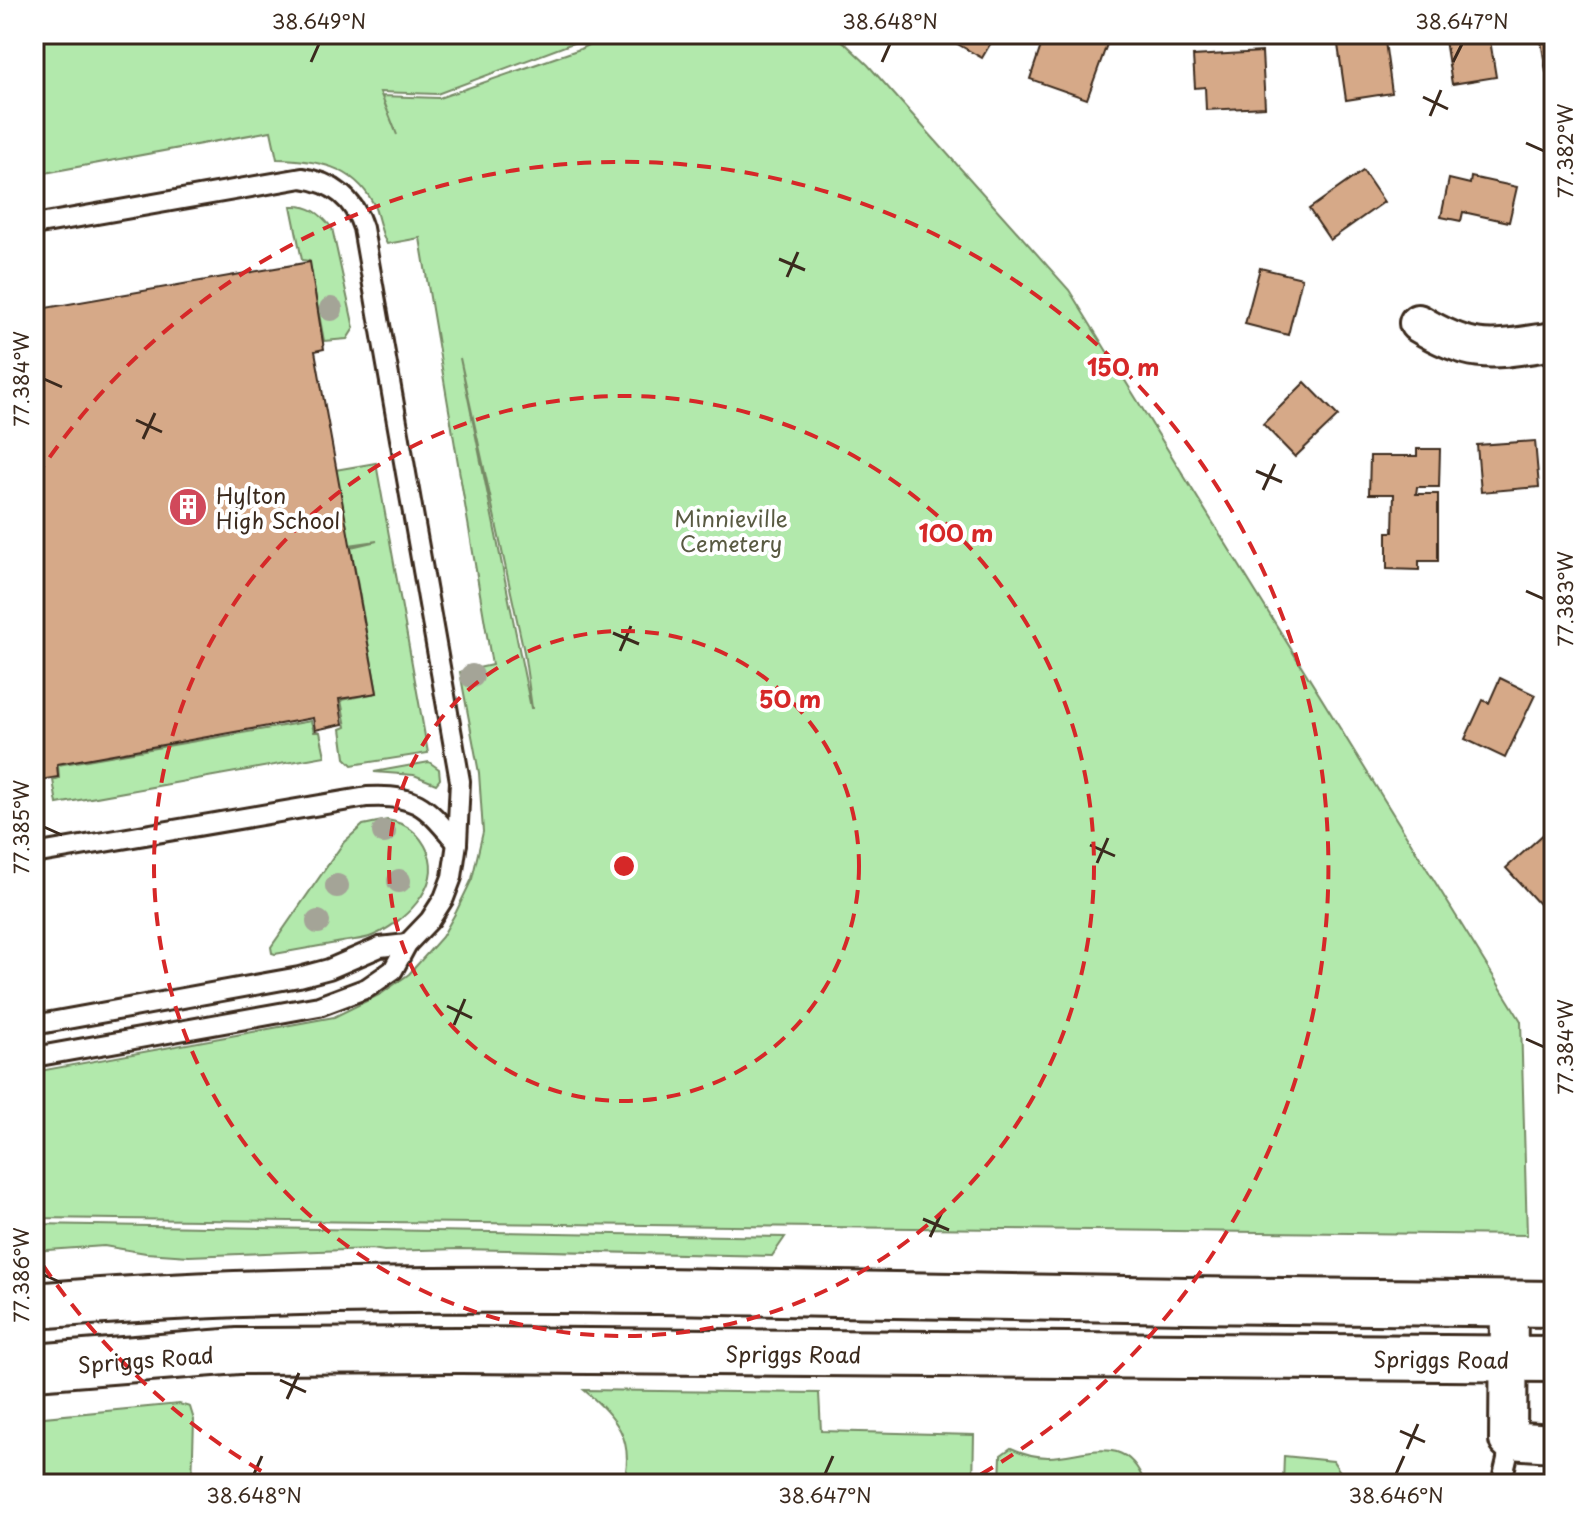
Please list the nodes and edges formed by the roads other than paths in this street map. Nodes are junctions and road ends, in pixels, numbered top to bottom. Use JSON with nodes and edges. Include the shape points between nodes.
{"nodes":[{"id":1,"x":34,"y":225,"type":"edge"},
{"id":2,"x":1418,"y":323,"type":"dead end"},
{"id":3,"x":1554,"y":341,"type":"edge"},
{"id":4,"x":457,"y":843,"type":"junction"},
{"id":5,"x":34,"y":854,"type":"edge"},
{"id":6,"x":407,"y":944,"type":"junction"},
{"id":7,"x":34,"y":1025,"type":"edge"},
{"id":8,"x":34,"y":1057,"type":"edge"},
{"id":9,"x":1509,"y":1303,"type":"junction"},
{"id":10,"x":1554,"y":1304,"type":"edge"},
{"id":11,"x":34,"y":1306,"type":"edge"},
{"id":12,"x":1508,"y":1359,"type":"junction"},
{"id":13,"x":1554,"y":1359,"type":"edge"},
{"id":14,"x":34,"y":1367,"type":"edge"},
{"id":15,"x":1508,"y":1440,"type":"junction"},
{"id":16,"x":1554,"y":1443,"type":"edge"},
{"id":17,"x":1501,"y":1484,"type":"edge"}],
"edges":[{"from":1,"to":4,"type":"lane","via":[[302,178],[339,191],[351,202],[363,228],[456,753]]},
{"from":2,"to":3,"type":"street","via":[[1466,347],[1500,349]]},
{"from":4,"to":5,"type":"lane","via":[[429,811],[402,797],[386,796]]},
{"from":4,"to":6,"type":"lane","via":[[444,898]]},
{"from":6,"to":7,"type":"lane","via":[[380,947],[299,977]]},
{"from":6,"to":8,"type":"lane","via":[[393,970],[367,988],[319,1006]]},
{"from":9,"to":10,"type":"main road"},
{"from":9,"to":11,"type":"main road","via":[[442,1289]]},
{"from":9,"to":12,"type":"street"},
{"from":12,"to":13,"type":"main road","name":"Spriggs Road"},
{"from":12,"to":14,"type":"main road","name":"Spriggs Road","via":[[238,1351]]},
{"from":12,"to":15,"type":"street"},
{"from":15,"to":16,"type":"street"},
{"from":15,"to":17,"type":"lane"}]}
